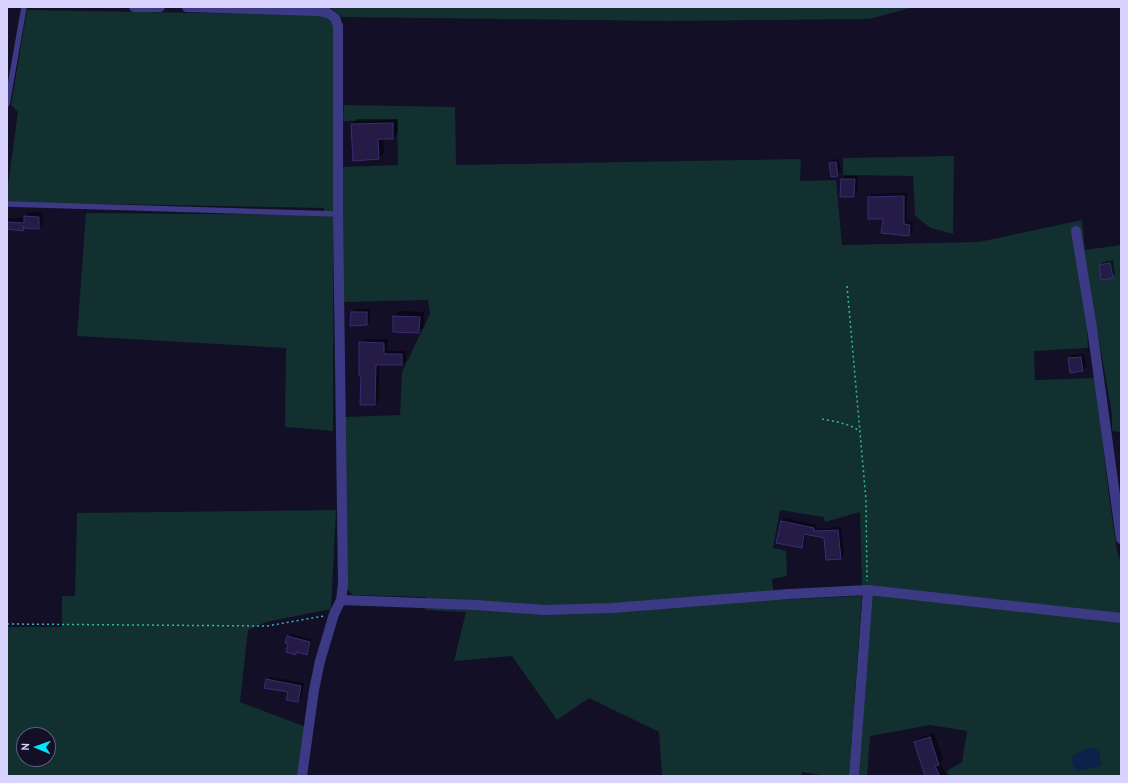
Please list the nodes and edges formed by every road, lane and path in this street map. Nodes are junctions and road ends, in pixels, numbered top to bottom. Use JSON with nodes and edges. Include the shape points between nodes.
{"nodes":[{"id":1,"x":24,"y":7,"type":"edge"},
{"id":2,"x":134,"y":7,"type":"edge"},
{"id":3,"x":160,"y":7,"type":"edge"},
{"id":4,"x":187,"y":7,"type":"edge"},
{"id":5,"x":7,"y":104,"type":"edge"},
{"id":6,"x":7,"y":204,"type":"edge"},
{"id":7,"x":338,"y":214,"type":"junction"},
{"id":8,"x":1076,"y":231,"type":"dead end"},
{"id":9,"x":847,"y":286,"type":"dead end"},
{"id":10,"x":822,"y":419,"type":"dead end"},
{"id":11,"x":860,"y":431,"type":"junction"},
{"id":12,"x":1121,"y":540,"type":"edge"},
{"id":13,"x":868,"y":590,"type":"junction"},
{"id":14,"x":340,"y":600,"type":"junction"},
{"id":15,"x":334,"y":614,"type":"junction"},
{"id":16,"x":1121,"y":618,"type":"edge"},
{"id":17,"x":7,"y":624,"type":"edge"},
{"id":18,"x":302,"y":776,"type":"edge"},
{"id":19,"x":854,"y":776,"type":"edge"}],
"edges":[{"from":1,"to":5,"type":"lane"},
{"from":2,"to":3,"type":"street"},
{"from":4,"to":7,"type":"street","via":[[319,11],[335,18],[339,35]]},
{"from":6,"to":7,"type":"lane"},
{"from":7,"to":14,"type":"street","via":[[343,584]]},
{"from":8,"to":12,"type":"street"},
{"from":9,"to":11,"type":"path"},
{"from":10,"to":11,"type":"path"},
{"from":11,"to":13,"type":"path","via":[[866,500]]},
{"from":13,"to":14,"type":"street","via":[[612,608],[544,610]]},
{"from":13,"to":16,"type":"street"},
{"from":13,"to":19,"type":"street"},
{"from":14,"to":15,"type":"street"},
{"from":15,"to":17,"type":"path","via":[[267,626]]},
{"from":15,"to":18,"type":"street","via":[[318,669]]}]}
